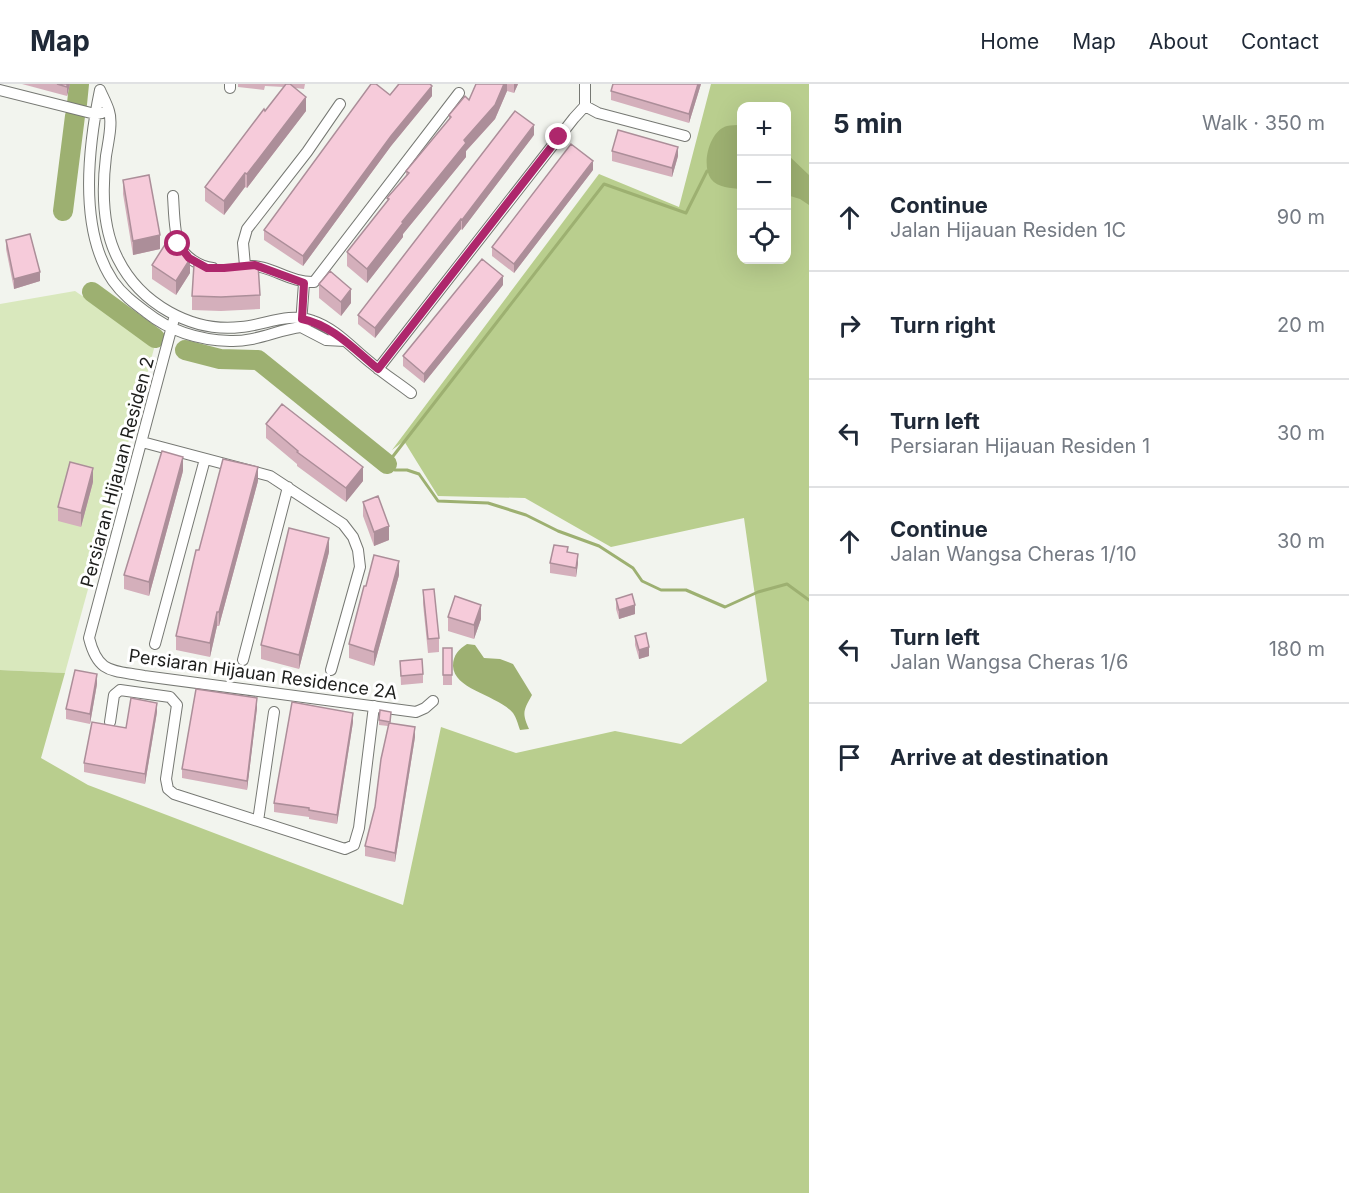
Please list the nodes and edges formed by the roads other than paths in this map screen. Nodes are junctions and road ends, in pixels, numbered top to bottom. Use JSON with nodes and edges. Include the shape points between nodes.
{"nodes":[{"id":1,"x":585,"y":84,"type":"edge"},
{"id":2,"x":100,"y":87,"type":"edge"},
{"id":3,"x":0,"y":90,"type":"edge"},
{"id":4,"x":459,"y":93,"type":"dead end"},
{"id":5,"x":340,"y":104,"type":"dead end"},
{"id":6,"x":585,"y":106,"type":"junction"},
{"id":7,"x":110,"y":113,"type":"junction"},
{"id":8,"x":95,"y":114,"type":"junction"},
{"id":9,"x":685,"y":136,"type":"dead end"},
{"id":10,"x":173,"y":196,"type":"dead end"},
{"id":11,"x":105,"y":215,"type":"junction"},
{"id":12,"x":90,"y":218,"type":"junction"},
{"id":13,"x":234,"y":267,"type":"junction"},
{"id":14,"x":304,"y":283,"type":"junction"},
{"id":15,"x":175,"y":315,"type":"junction"},
{"id":16,"x":302,"y":323,"type":"junction"},
{"id":17,"x":171,"y":330,"type":"junction"},
{"id":18,"x":378,"y":369,"type":"junction"},
{"id":19,"x":411,"y":393,"type":"dead end"},
{"id":20,"x":142,"y":442,"type":"junction"},
{"id":21,"x":205,"y":459,"type":"junction"},
{"id":22,"x":288,"y":487,"type":"junction"},
{"id":23,"x":155,"y":644,"type":"dead end"},
{"id":24,"x":93,"y":653,"type":"joint"},
{"id":25,"x":243,"y":660,"type":"dead end"},
{"id":26,"x":331,"y":670,"type":"dead end"},
{"id":27,"x":433,"y":701,"type":"dead end"},
{"id":28,"x":374,"y":706,"type":"junction"},
{"id":29,"x":274,"y":712,"type":"dead end"},
{"id":30,"x":110,"y":722,"type":"dead end"},
{"id":31,"x":258,"y":821,"type":"junction"}],
"edges":[{"from":1,"to":6,"type":"street"},
{"from":2,"to":7,"type":"street"},
{"from":2,"to":8,"type":"street"},
{"from":3,"to":8,"type":"street"},
{"from":4,"to":14,"type":"street","via":[[314,282]]},
{"from":5,"to":13,"type":"street","via":[[247,229]]},
{"from":6,"to":9,"type":"street"},
{"from":6,"to":18,"type":"street"},
{"from":7,"to":8,"type":"street"},
{"from":7,"to":11,"type":"street"},
{"from":8,"to":12,"type":"street"},
{"from":10,"to":13,"type":"street","via":[[178,244],[189,258],[207,268]]},
{"from":11,"to":12,"type":"street"},
{"from":11,"to":15,"type":"street","via":[[117,258],[125,270],[141,290]]},
{"from":12,"to":17,"type":"street","via":[[112,280],[134,303]]},
{"from":13,"to":14,"type":"street","via":[[259,266]]},
{"from":14,"to":16,"type":"street"},
{"from":15,"to":16,"type":"street","via":[[216,328],[282,318]]},
{"from":15,"to":17,"type":"street","name":"Persiaran Hijauan Residen 2"},
{"from":16,"to":17,"type":"street","via":[[242,341]]},
{"from":16,"to":18,"type":"street","via":[[313,321],[334,333]]},
{"from":17,"to":20,"type":"street","name":"Persiaran Hijauan Residen 2"},
{"from":18,"to":19,"type":"street"},
{"from":20,"to":21,"type":"street"},
{"from":20,"to":24,"type":"street","name":"Persiaran Hijauan Residen 2","via":[[89,638]]},
{"from":21,"to":22,"type":"street","via":[[270,477]]},
{"from":21,"to":23,"type":"street"},
{"from":22,"to":25,"type":"street"},
{"from":22,"to":26,"type":"street","via":[[343,524],[358,550],[360,567]]},
{"from":24,"to":28,"type":"street","name":"Persiaran Hijauan Residence 2A","via":[[101,666],[111,670]]},
{"from":27,"to":28,"type":"street","name":"Persiaran Hijauan Residence 2A","via":[[416,712]]},
{"from":28,"to":31,"type":"street","via":[[354,845],[345,849]]},
{"from":29,"to":31,"type":"street"},
{"from":30,"to":31,"type":"street","via":[[114,695],[120,690],[170,698],[177,705],[166,779],[168,789]]}]}
